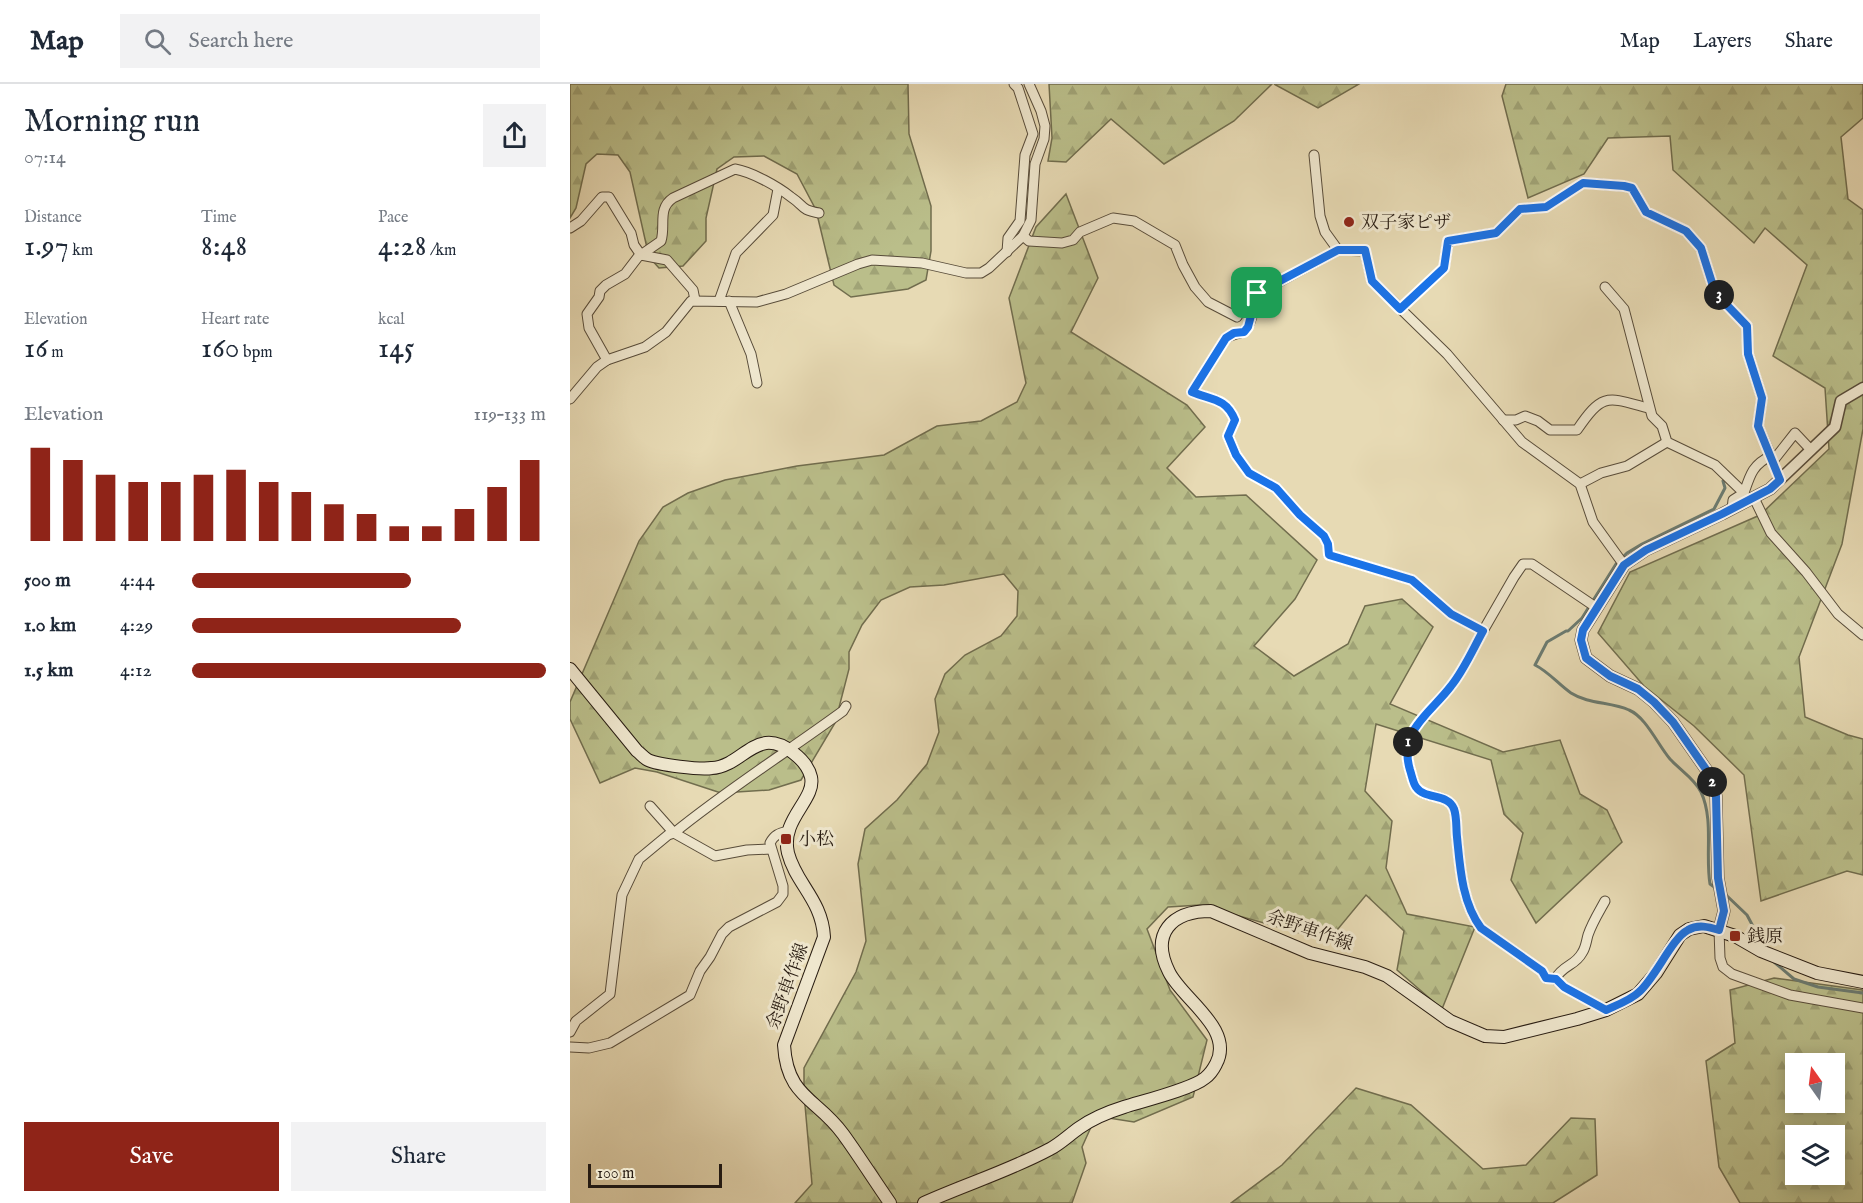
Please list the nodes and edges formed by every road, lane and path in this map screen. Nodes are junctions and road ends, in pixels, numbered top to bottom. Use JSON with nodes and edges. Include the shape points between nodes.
{"nodes":[{"id":1,"x":1014,"y":84,"type":"edge"},
{"id":2,"x":1029,"y":84,"type":"edge"},
{"id":3,"x":1314,"y":155,"type":"dead end"},
{"id":4,"x":778,"y":189,"type":"junction"},
{"id":5,"x":819,"y":213,"type":"dead end"},
{"id":6,"x":570,"y":228,"type":"edge"},
{"id":7,"x":1023,"y":236,"type":"junction"},
{"id":8,"x":1338,"y":250,"type":"junction"},
{"id":9,"x":1007,"y":252,"type":"junction"},
{"id":10,"x":640,"y":255,"type":"junction"},
{"id":11,"x":1605,"y":287,"type":"dead end"},
{"id":12,"x":1257,"y":293,"type":"junction"},
{"id":13,"x":695,"y":300,"type":"junction"},
{"id":14,"x":719,"y":301,"type":"junction"},
{"id":15,"x":729,"y":302,"type":"junction"},
{"id":16,"x":1400,"y":309,"type":"junction"},
{"id":17,"x":607,"y":360,"type":"junction"},
{"id":18,"x":757,"y":383,"type":"dead end"},
{"id":19,"x":1863,"y":388,"type":"edge"},
{"id":20,"x":570,"y":399,"type":"edge"},
{"id":21,"x":1648,"y":408,"type":"junction"},
{"id":22,"x":1503,"y":420,"type":"junction"},
{"id":23,"x":1667,"y":442,"type":"junction"},
{"id":24,"x":1811,"y":450,"type":"junction"},
{"id":25,"x":1772,"y":458,"type":"junction"},
{"id":26,"x":1780,"y":480,"type":"junction"},
{"id":27,"x":1580,"y":484,"type":"junction"},
{"id":28,"x":1749,"y":495,"type":"junction"},
{"id":29,"x":1624,"y":565,"type":"junction"},
{"id":30,"x":1597,"y":608,"type":"junction"},
{"id":31,"x":1483,"y":631,"type":"junction"},
{"id":32,"x":1863,"y":635,"type":"edge"},
{"id":33,"x":570,"y":669,"type":"edge"},
{"id":34,"x":846,"y":706,"type":"dead end"},
{"id":35,"x":789,"y":751,"type":"junction"},
{"id":36,"x":650,"y":806,"type":"dead end"},
{"id":37,"x":788,"y":831,"type":"junction"},
{"id":38,"x":674,"y":833,"type":"junction"},
{"id":39,"x":771,"y":849,"type":"junction"},
{"id":40,"x":1605,"y":901,"type":"dead end"},
{"id":41,"x":1719,"y":930,"type":"junction"},
{"id":42,"x":1556,"y":979,"type":"junction"},
{"id":43,"x":1863,"y":982,"type":"edge"},
{"id":44,"x":1863,"y":1008,"type":"edge"},
{"id":45,"x":1606,"y":1010,"type":"junction"},
{"id":46,"x":570,"y":1032,"type":"edge"},
{"id":47,"x":570,"y":1047,"type":"edge"},
{"id":48,"x":890,"y":1203,"type":"edge"},
{"id":49,"x":924,"y":1203,"type":"edge"}],
"edges":[{"from":1,"to":9,"type":"street","via":[[1033,134],[1025,155],[1020,221],[1008,238]]},
{"from":2,"to":7,"type":"street","via":[[1045,126],[1035,164],[1031,220]]},
{"from":3,"to":8,"type":"street","via":[[1320,216]]},
{"from":4,"to":5,"type":"street","via":[[804,210]]},
{"from":4,"to":10,"type":"street","via":[[746,171],[728,172],[665,203],[661,241]]},
{"from":4,"to":14,"type":"street","via":[[772,215],[736,254]]},
{"from":6,"to":10,"type":"street","via":[[602,197],[609,197]]},
{"from":7,"to":9,"type":"street"},
{"from":7,"to":12,"type":"street","via":[[1029,241],[1062,243],[1113,218],[1134,221],[1175,245],[1195,287],[1208,302],[1237,317],[1248,299]]},
{"from":8,"to":12,"type":"street"},
{"from":8,"to":16,"type":"street","via":[[1365,250],[1372,281]]},
{"from":9,"to":15,"type":"street","via":[[981,273],[872,260],[786,294],[757,302]]},
{"from":10,"to":13,"type":"street","via":[[667,260],[693,290]]},
{"from":10,"to":17,"type":"street","via":[[625,274],[600,291],[587,314],[589,328]]},
{"from":11,"to":21,"type":"street","via":[[1624,309]]},
{"from":12,"to":31,"type":"street","via":[[1248,327],[1226,338],[1192,392],[1224,403],[1231,410],[1235,420],[1228,436],[1236,455],[1249,473],[1276,488],[1324,536],[1329,555],[1412,580],[1451,614]]},
{"from":13,"to":14,"type":"street"},
{"from":13,"to":17,"type":"street","via":[[656,340]]},
{"from":14,"to":15,"type":"street"},
{"from":15,"to":18,"type":"street","via":[[751,354]]},
{"from":16,"to":22,"type":"street","via":[[1447,354]]},
{"from":16,"to":25,"type":"street","via":[[1444,268],[1448,241],[1496,233],[1520,209],[1546,207],[1583,183],[1632,188],[1646,212],[1686,231],[1701,248],[1713,286],[1747,326],[1748,354],[1762,398],[1758,426]]},
{"from":17,"to":20,"type":"street"},
{"from":19,"to":24,"type":"street","via":[[1841,401],[1835,427]]},
{"from":21,"to":22,"type":"street","via":[[1605,400],[1577,430],[1550,430],[1525,416]]},
{"from":21,"to":23,"type":"street","via":[[1662,426]]},
{"from":22,"to":27,"type":"street","via":[[1522,442]]},
{"from":23,"to":27,"type":"street","via":[[1627,466]]},
{"from":23,"to":28,"type":"street","via":[[1715,465]]},
{"from":24,"to":25,"type":"street","via":[[1795,433]]},
{"from":24,"to":26,"type":"street"},
{"from":25,"to":26,"type":"street"},
{"from":25,"to":28,"type":"street","via":[[1750,472]]},
{"from":26,"to":28,"type":"street","via":[[1770,489]]},
{"from":27,"to":29,"type":"street","via":[[1593,522]]},
{"from":28,"to":29,"type":"street","via":[[1732,509],[1646,550]]},
{"from":28,"to":32,"type":"street","via":[[1771,533],[1838,614]]},
{"from":29,"to":30,"type":"street"},
{"from":30,"to":31,"type":"street","via":[[1532,564],[1523,564]]},
{"from":30,"to":41,"type":"street","via":[[1583,630],[1581,640],[1586,658],[1654,702],[1710,775],[1716,796],[1718,878],[1724,911]]},
{"from":31,"to":42,"type":"street","via":[[1452,685],[1414,728],[1406,757],[1415,787],[1447,801],[1454,809],[1460,869],[1474,919],[1546,978]]},
{"from":33,"to":35,"type":"main road","via":[[637,752],[649,761],[712,768],[728,764],[766,743],[781,745]]},
{"from":34,"to":35,"type":"street"},
{"from":35,"to":37,"type":"main road","via":[[805,764],[811,777],[810,789]]},
{"from":35,"to":38,"type":"street"},
{"from":36,"to":38,"type":"street"},
{"from":37,"to":39,"type":"street","via":[[772,838]]},
{"from":37,"to":48,"type":"main road","name":"余野車作線","via":[[788,855],[817,906],[824,936],[784,1045],[785,1059],[798,1089],[843,1133]]},
{"from":38,"to":39,"type":"street","via":[[715,856]]},
{"from":38,"to":46,"type":"street","via":[[639,859],[622,895],[610,994],[576,1021]]},
{"from":39,"to":47,"type":"street","via":[[783,894],[777,902],[722,934],[699,971],[690,995],[610,1043]]},
{"from":40,"to":42,"type":"street","via":[[1582,954],[1575,963],[1566,965]]},
{"from":41,"to":43,"type":"main road","name":"余野車作線","via":[[1817,973]]},
{"from":41,"to":44,"type":"street","via":[[1720,958],[1732,974],[1790,995]]},
{"from":41,"to":45,"type":"main road","name":"余野車作線","via":[[1704,926],[1680,935],[1638,994]]},
{"from":42,"to":45,"type":"street"},
{"from":45,"to":49,"type":"main road","name":"余野車作線","via":[[1504,1037],[1485,1036],[1450,1021],[1387,976],[1310,953],[1211,911],[1196,911],[1169,924],[1162,937],[1169,974],[1218,1035],[1221,1048],[1217,1063],[1205,1078],[1100,1115],[1052,1149]]}]}
